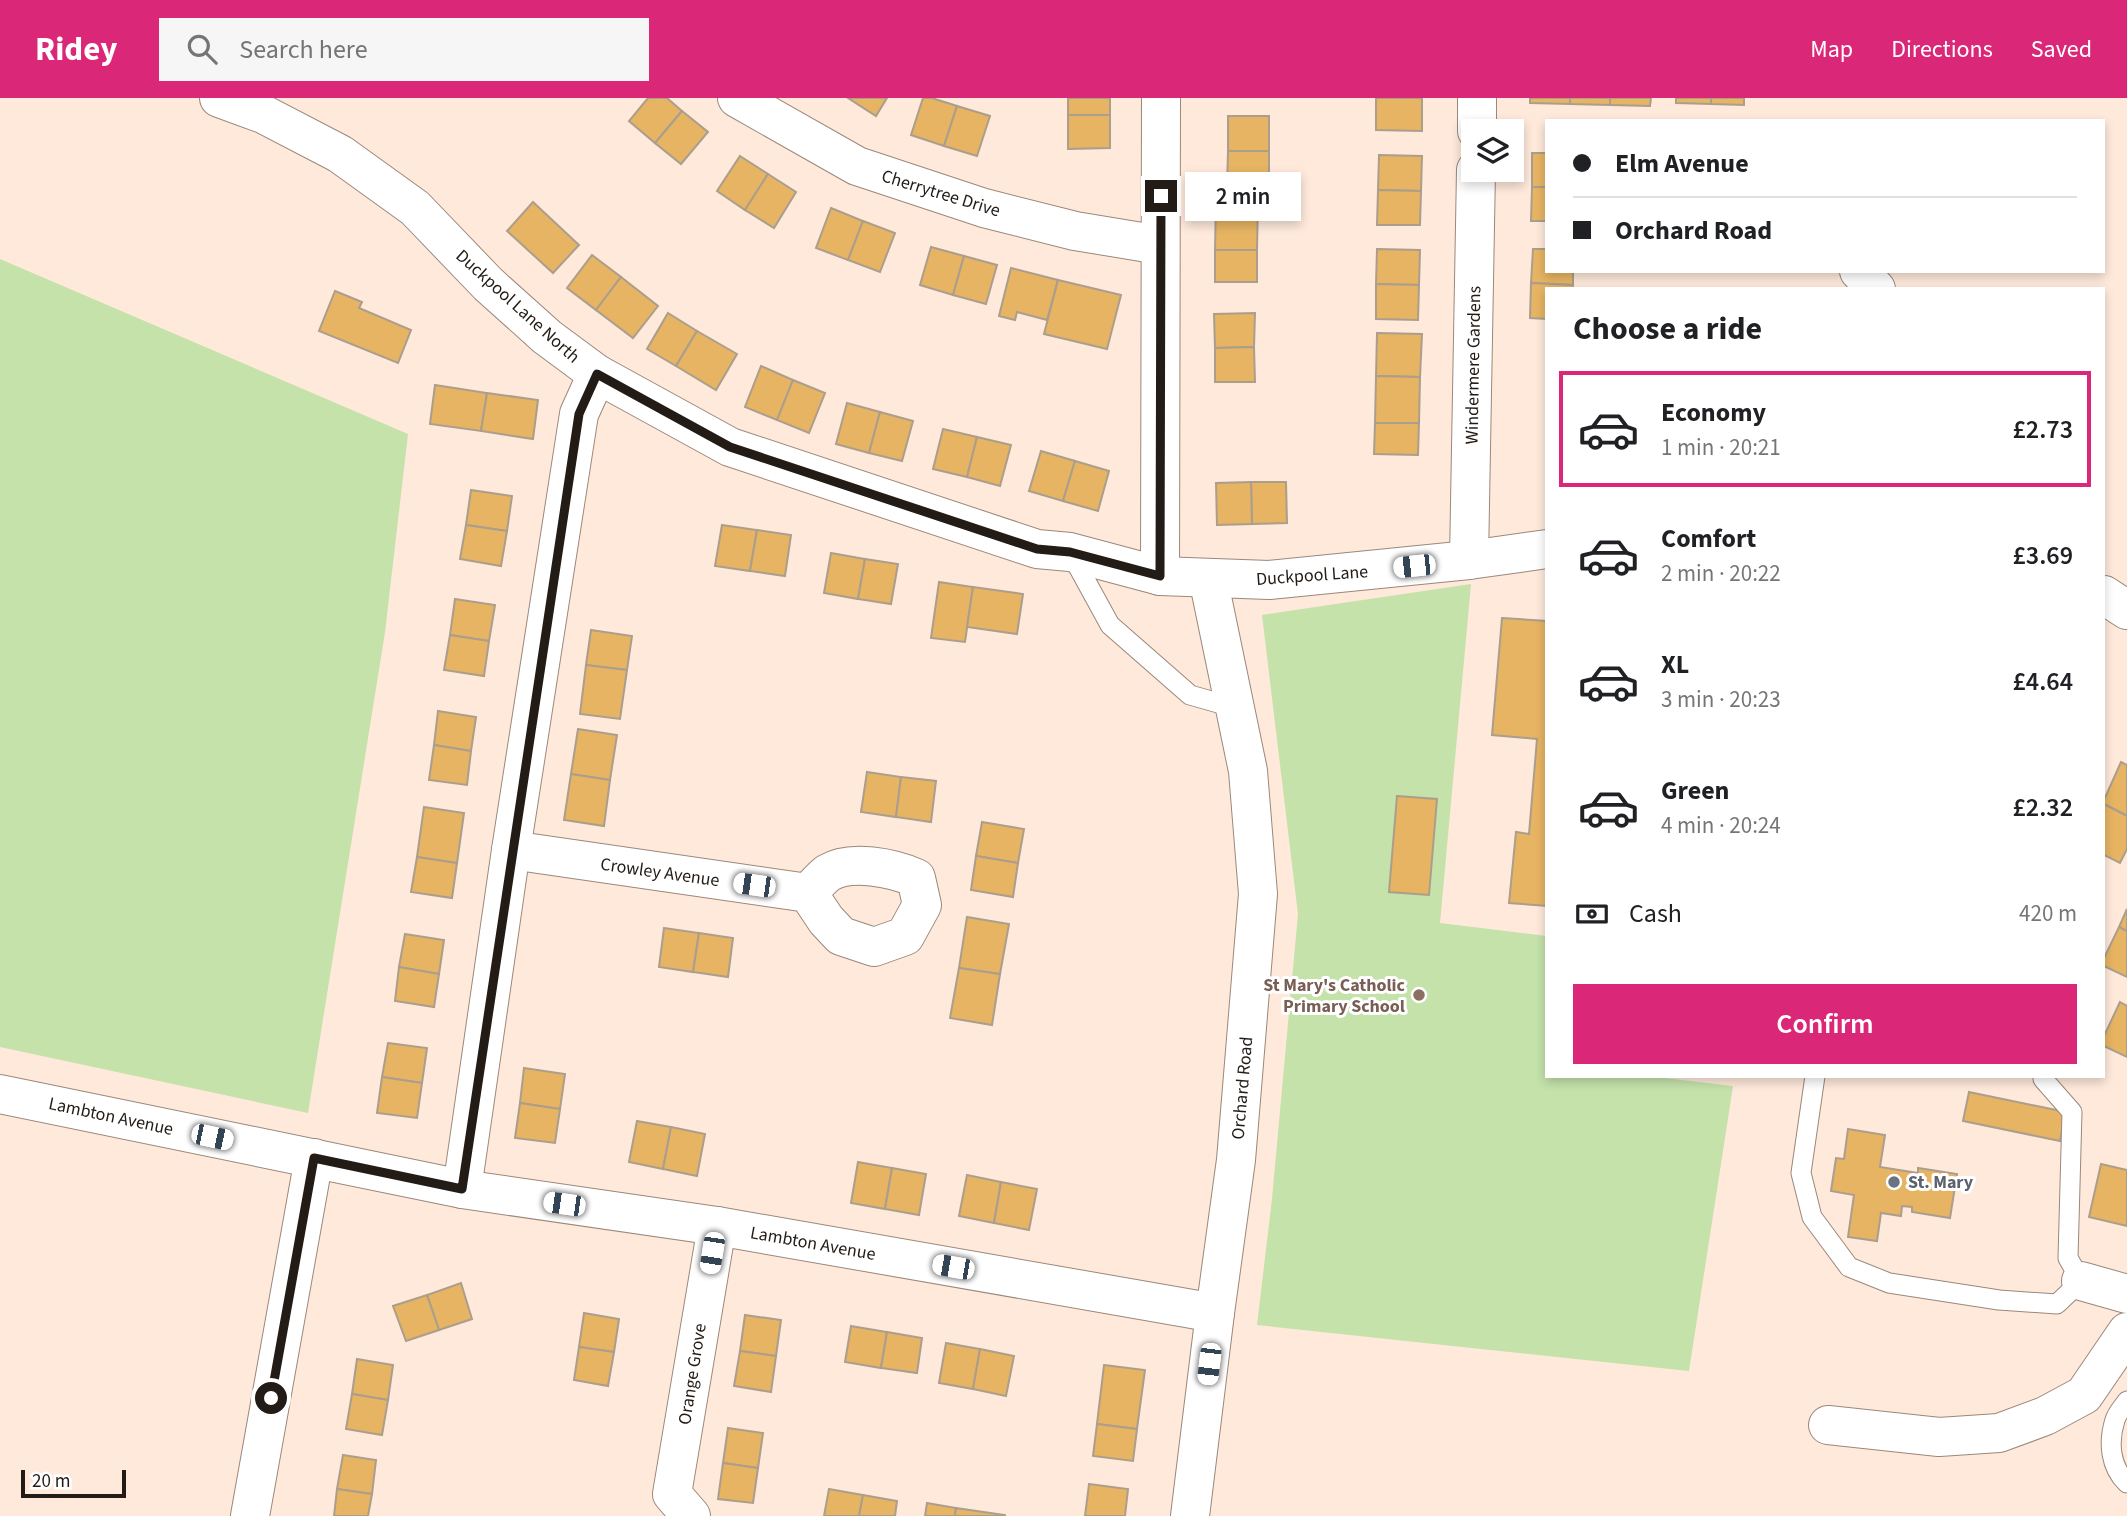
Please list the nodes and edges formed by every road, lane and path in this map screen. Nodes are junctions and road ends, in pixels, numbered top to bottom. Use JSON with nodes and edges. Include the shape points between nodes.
{"nodes":[{"id":1,"x":219,"y":98,"type":"edge"},
{"id":2,"x":737,"y":98,"type":"edge"},
{"id":3,"x":1161,"y":98,"type":"edge"},
{"id":4,"x":1477,"y":98,"type":"edge"},
{"id":5,"x":1477,"y":119,"type":"edge"},
{"id":6,"x":1476,"y":182,"type":"edge"},
{"id":7,"x":1160,"y":245,"type":"junction"},
{"id":8,"x":597,"y":374,"type":"junction"},
{"id":9,"x":1545,"y":549,"type":"edge"},
{"id":10,"x":1070,"y":552,"type":"junction"},
{"id":11,"x":1469,"y":560,"type":"junction"},
{"id":12,"x":1160,"y":576,"type":"junction"},
{"id":13,"x":1208,"y":578,"type":"junction"},
{"id":14,"x":2105,"y":596,"type":"edge"},
{"id":15,"x":2127,"y":610,"type":"edge"},
{"id":16,"x":1236,"y":708,"type":"junction"},
{"id":17,"x":511,"y":850,"type":"junction"},
{"id":18,"x":808,"y":893,"type":"dead end"},
{"id":19,"x":1815,"y":1078,"type":"edge"},
{"id":20,"x":2043,"y":1079,"type":"dead end"},
{"id":21,"x":0,"y":1094,"type":"edge"},
{"id":22,"x":314,"y":1158,"type":"junction"},
{"id":23,"x":462,"y":1189,"type":"junction"},
{"id":24,"x":717,"y":1226,"type":"junction"},
{"id":25,"x":2081,"y":1281,"type":"junction"},
{"id":26,"x":2127,"y":1294,"type":"edge"},
{"id":27,"x":1215,"y":1313,"type":"junction"},
{"id":28,"x":2127,"y":1332,"type":"edge"},
{"id":29,"x":2127,"y":1401,"type":"edge"},
{"id":30,"x":1828,"y":1425,"type":"dead end"},
{"id":31,"x":2127,"y":1483,"type":"edge"},
{"id":32,"x":250,"y":1516,"type":"edge"},
{"id":33,"x":691,"y":1516,"type":"edge"},
{"id":34,"x":1190,"y":1516,"type":"edge"}],
"edges":[{"from":1,"to":8,"type":"street","name":"Duckpool Lane North","via":[[263,114],[340,154],[415,208],[488,284]]},
{"from":2,"to":7,"type":"street","name":"Cherrytree Drive","via":[[857,166],[984,208],[1075,231]]},
{"from":3,"to":7,"type":"street"},
{"from":4,"to":5,"type":"street"},
{"from":6,"to":11,"type":"street","name":"Windermere Gardens"},
{"from":7,"to":12,"type":"street"},
{"from":8,"to":10,"type":"street","name":"Duckpool Lane North","via":[[730,447],[1037,549]]},
{"from":8,"to":17,"type":"street","via":[[579,414]]},
{"from":9,"to":11,"type":"street","name":"Duckpool Lane"},
{"from":10,"to":12,"type":"street","name":"Duckpool Lane North"},
{"from":10,"to":16,"type":"lane","via":[[1110,625],[1190,695]]},
{"from":11,"to":13,"type":"street","name":"Duckpool Lane","via":[[1269,580]]},
{"from":12,"to":13,"type":"street","name":"Duckpool Lane"},
{"from":13,"to":16,"type":"street","name":"Orchard Road"},
{"from":14,"to":15,"type":"street"},
{"from":16,"to":27,"type":"street","name":"Orchard Road","via":[[1248,771],[1258,894],[1236,1160]]},
{"from":17,"to":18,"type":"street","name":"Crowley Avenue"},
{"from":17,"to":23,"type":"street"},
{"from":19,"to":25,"type":"lane","via":[[1801,1173],[1812,1217],[1849,1266],[1889,1283],[2057,1304]]},
{"from":20,"to":25,"type":"lane","via":[[2073,1112],[2068,1258]]},
{"from":21,"to":22,"type":"street","name":"Lambton Avenue"},
{"from":22,"to":23,"type":"street","name":"Lambton Avenue"},
{"from":22,"to":32,"type":"street"},
{"from":23,"to":24,"type":"street","name":"Lambton Avenue"},
{"from":24,"to":27,"type":"street","name":"Lambton Avenue"},
{"from":24,"to":33,"type":"street","name":"Orange Grove","via":[[672,1494]]},
{"from":25,"to":26,"type":"street"},
{"from":27,"to":34,"type":"street","name":"Orchard Road"},
{"from":28,"to":30,"type":"street","via":[[2084,1395],[1999,1433],[1939,1437]]},
{"from":29,"to":31,"type":"lane","via":[[2115,1419],[2110,1452],[2119,1476]]}]}
